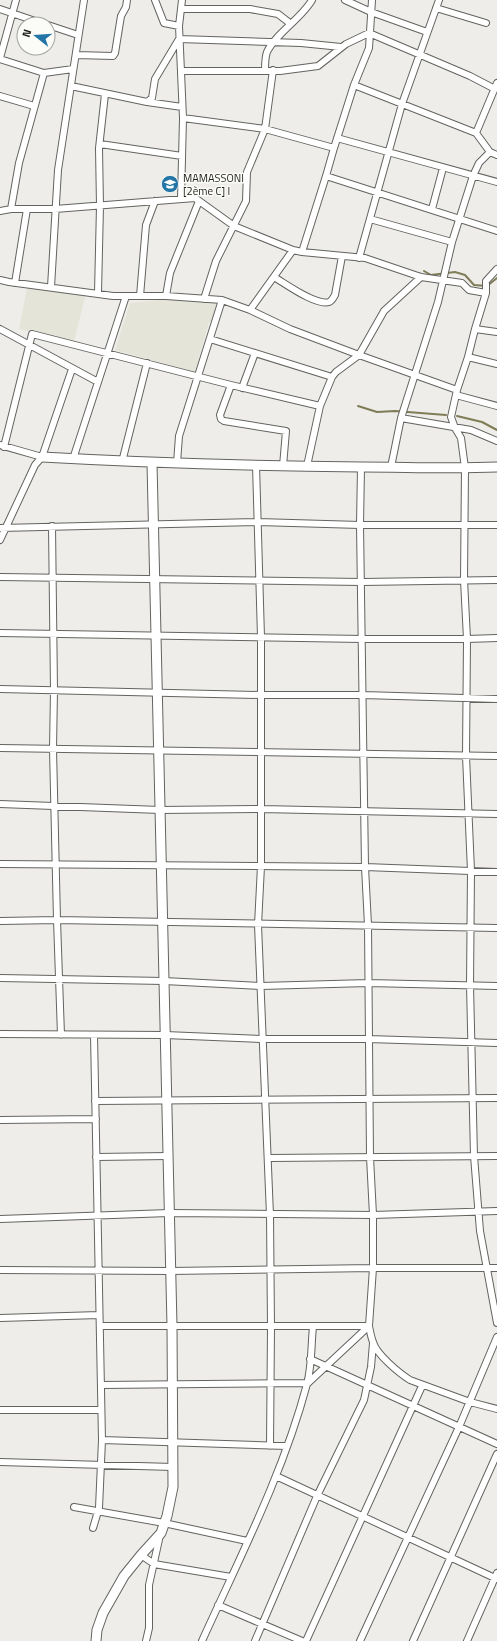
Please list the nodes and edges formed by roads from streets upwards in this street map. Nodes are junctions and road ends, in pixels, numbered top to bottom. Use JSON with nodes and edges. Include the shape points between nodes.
{"nodes":[{"id":1,"x":16,"y":0,"type":"edge"},
{"id":2,"x":82,"y":0,"type":"edge"},
{"id":3,"x":127,"y":0,"type":"edge"},
{"id":4,"x":155,"y":0,"type":"edge"},
{"id":5,"x":182,"y":0,"type":"edge"},
{"id":6,"x":312,"y":0,"type":"edge"},
{"id":7,"x":345,"y":0,"type":"edge"},
{"id":8,"x":372,"y":0,"type":"edge"},
{"id":9,"x":439,"y":0,"type":"edge"},
{"id":10,"x":436,"y":8,"type":"junction"},
{"id":11,"x":0,"y":9,"type":"edge"},
{"id":12,"x":181,"y":9,"type":"junction"},
{"id":13,"x":371,"y":12,"type":"junction"},
{"id":14,"x":13,"y":14,"type":"junction"},
{"id":15,"x":19,"y":16,"type":"edge"},
{"id":16,"x":486,"y":23,"type":"dead end"},
{"id":17,"x":291,"y":24,"type":"junction"},
{"id":18,"x":178,"y":26,"type":"junction"},
{"id":19,"x":56,"y":28,"type":"edge"},
{"id":20,"x":427,"y":32,"type":"junction"},
{"id":21,"x":369,"y":33,"type":"junction"},
{"id":22,"x":78,"y":35,"type":"junction"},
{"id":23,"x":179,"y":39,"type":"junction"},
{"id":24,"x":274,"y":42,"type":"junction"},
{"id":25,"x":341,"y":47,"type":"junction"},
{"id":26,"x":419,"y":54,"type":"junction"},
{"id":27,"x":76,"y":55,"type":"junction"},
{"id":28,"x":0,"y":59,"type":"edge"},
{"id":29,"x":73,"y":69,"type":"junction"},
{"id":30,"x":273,"y":70,"type":"junction"},
{"id":31,"x":181,"y":71,"type":"junction"},
{"id":32,"x":265,"y":71,"type":"junction"},
{"id":33,"x":44,"y":73,"type":"junction"},
{"id":34,"x":354,"y":85,"type":"junction"},
{"id":35,"x":71,"y":86,"type":"junction"},
{"id":36,"x":496,"y":86,"type":"edge"},
{"id":37,"x":105,"y":94,"type":"junction"},
{"id":38,"x":0,"y":96,"type":"edge"},
{"id":39,"x":147,"y":102,"type":"junction"},
{"id":40,"x":402,"y":104,"type":"junction"},
{"id":41,"x":34,"y":106,"type":"junction"},
{"id":42,"x":182,"y":107,"type":"junction"},
{"id":43,"x":183,"y":118,"type":"junction"},
{"id":44,"x":265,"y":130,"type":"junction"},
{"id":45,"x":476,"y":133,"type":"junction"},
{"id":46,"x":337,"y":138,"type":"junction"},
{"id":47,"x":100,"y":144,"type":"junction"},
{"id":48,"x":334,"y":148,"type":"junction"},
{"id":49,"x":490,"y":152,"type":"junction"},
{"id":50,"x":388,"y":153,"type":"junction"},
{"id":51,"x":497,"y":155,"type":"edge"},
{"id":52,"x":182,"y":156,"type":"junction"},
{"id":53,"x":444,"y":168,"type":"junction"},
{"id":54,"x":326,"y":176,"type":"junction"},
{"id":55,"x":473,"y":176,"type":"junction"},
{"id":56,"x":497,"y":182,"type":"edge"},
{"id":57,"x":377,"y":191,"type":"junction"},
{"id":58,"x":180,"y":199,"type":"junction"},
{"id":59,"x":155,"y":201,"type":"junction"},
{"id":60,"x":199,"y":201,"type":"junction"},
{"id":61,"x":100,"y":206,"type":"junction"},
{"id":62,"x":10,"y":209,"type":"junction"},
{"id":63,"x":27,"y":209,"type":"junction"},
{"id":64,"x":55,"y":209,"type":"junction"},
{"id":65,"x":432,"y":209,"type":"junction"},
{"id":66,"x":0,"y":211,"type":"edge"},
{"id":67,"x":370,"y":219,"type":"junction"},
{"id":68,"x":460,"y":219,"type":"junction"},
{"id":69,"x":234,"y":226,"type":"junction"},
{"id":70,"x":497,"y":230,"type":"edge"},
{"id":71,"x":452,"y":242,"type":"junction"},
{"id":72,"x":294,"y":250,"type":"junction"},
{"id":73,"x":302,"y":252,"type":"junction"},
{"id":74,"x":342,"y":256,"type":"junction"},
{"id":75,"x":360,"y":258,"type":"junction"},
{"id":76,"x":497,"y":269,"type":"edge"},
{"id":77,"x":444,"y":275,"type":"junction"},
{"id":78,"x":274,"y":277,"type":"junction"},
{"id":79,"x":420,"y":277,"type":"junction"},
{"id":80,"x":0,"y":280,"type":"edge"},
{"id":81,"x":15,"y":283,"type":"junction"},
{"id":82,"x":51,"y":287,"type":"junction"},
{"id":83,"x":486,"y":288,"type":"junction"},
{"id":84,"x":98,"y":293,"type":"junction"},
{"id":85,"x":126,"y":296,"type":"junction"},
{"id":86,"x":140,"y":296,"type":"junction"},
{"id":87,"x":166,"y":296,"type":"junction"},
{"id":88,"x":204,"y":299,"type":"junction"},
{"id":89,"x":222,"y":300,"type":"junction"},
{"id":90,"x":250,"y":310,"type":"junction"},
{"id":91,"x":475,"y":329,"type":"junction"},
{"id":92,"x":0,"y":330,"type":"edge"},
{"id":93,"x":497,"y":332,"type":"edge"},
{"id":94,"x":210,"y":339,"type":"junction"},
{"id":95,"x":30,"y":346,"type":"junction"},
{"id":96,"x":108,"y":353,"type":"junction"},
{"id":97,"x":255,"y":353,"type":"junction"},
{"id":98,"x":358,"y":355,"type":"junction"},
{"id":99,"x":468,"y":357,"type":"junction"},
{"id":100,"x":147,"y":363,"type":"junction"},
{"id":101,"x":497,"y":364,"type":"edge"},
{"id":102,"x":72,"y":369,"type":"junction"},
{"id":103,"x":414,"y":375,"type":"junction"},
{"id":104,"x":198,"y":377,"type":"junction"},
{"id":105,"x":332,"y":377,"type":"junction"},
{"id":106,"x":98,"y":382,"type":"junction"},
{"id":107,"x":231,"y":386,"type":"junction"},
{"id":108,"x":242,"y":388,"type":"junction"},
{"id":109,"x":456,"y":392,"type":"junction"},
{"id":110,"x":320,"y":406,"type":"junction"},
{"id":111,"x":497,"y":406,"type":"edge"},
{"id":112,"x":401,"y":417,"type":"junction"},
{"id":113,"x":455,"y":428,"type":"junction"},
{"id":114,"x":497,"y":441,"type":"edge"},
{"id":115,"x":2,"y":446,"type":"edge"},
{"id":116,"x":42,"y":457,"type":"junction"},
{"id":117,"x":74,"y":459,"type":"junction"},
{"id":118,"x":122,"y":462,"type":"junction"},
{"id":119,"x":152,"y":463,"type":"junction"},
{"id":120,"x":176,"y":463,"type":"junction"},
{"id":121,"x":256,"y":465,"type":"junction"},
{"id":122,"x":283,"y":466,"type":"junction"},
{"id":123,"x":307,"y":466,"type":"junction"},
{"id":124,"x":361,"y":467,"type":"junction"},
{"id":125,"x":391,"y":467,"type":"junction"},
{"id":126,"x":497,"y":467,"type":"edge"},
{"id":127,"x":465,"y":468,"type":"junction"},
{"id":128,"x":258,"y":522,"type":"junction"},
{"id":129,"x":153,"y":525,"type":"junction"},
{"id":130,"x":360,"y":525,"type":"junction"},
{"id":131,"x":497,"y":525,"type":"edge"},
{"id":132,"x":7,"y":526,"type":"junction"},
{"id":133,"x":52,"y":526,"type":"junction"},
{"id":134,"x":465,"y":526,"type":"junction"},
{"id":135,"x":0,"y":528,"type":"edge"},
{"id":136,"x":0,"y":540,"type":"edge"},
{"id":137,"x":0,"y":577,"type":"edge"},
{"id":138,"x":53,"y":577,"type":"junction"},
{"id":139,"x":154,"y":580,"type":"junction"},
{"id":140,"x":464,"y":580,"type":"junction"},
{"id":141,"x":497,"y":580,"type":"edge"},
{"id":142,"x":259,"y":582,"type":"junction"},
{"id":143,"x":362,"y":582,"type":"junction"},
{"id":144,"x":0,"y":633,"type":"edge"},
{"id":145,"x":53,"y":634,"type":"junction"},
{"id":146,"x":156,"y":635,"type":"junction"},
{"id":147,"x":261,"y":637,"type":"junction"},
{"id":148,"x":497,"y":638,"type":"edge"},
{"id":149,"x":363,"y":639,"type":"junction"},
{"id":150,"x":467,"y":639,"type":"junction"},
{"id":151,"x":0,"y":689,"type":"edge"},
{"id":152,"x":54,"y":690,"type":"junction"},
{"id":153,"x":157,"y":693,"type":"junction"},
{"id":154,"x":261,"y":695,"type":"junction"},
{"id":155,"x":363,"y":695,"type":"junction"},
{"id":156,"x":467,"y":698,"type":"junction"},
{"id":157,"x":497,"y":699,"type":"edge"},
{"id":158,"x":0,"y":748,"type":"edge"},
{"id":159,"x":53,"y":749,"type":"junction"},
{"id":160,"x":158,"y":751,"type":"junction"},
{"id":161,"x":260,"y":751,"type":"junction"},
{"id":162,"x":364,"y":753,"type":"junction"},
{"id":163,"x":466,"y":756,"type":"junction"},
{"id":164,"x":497,"y":756,"type":"edge"},
{"id":165,"x":0,"y":804,"type":"edge"},
{"id":166,"x":55,"y":806,"type":"junction"},
{"id":167,"x":261,"y":809,"type":"junction"},
{"id":168,"x":160,"y":810,"type":"junction"},
{"id":169,"x":365,"y":811,"type":"junction"},
{"id":170,"x":468,"y":813,"type":"junction"},
{"id":171,"x":497,"y":814,"type":"edge"},
{"id":172,"x":0,"y":864,"type":"edge"},
{"id":173,"x":55,"y":864,"type":"junction"},
{"id":174,"x":161,"y":864,"type":"junction"},
{"id":175,"x":261,"y":866,"type":"junction"},
{"id":176,"x":365,"y":867,"type":"junction"},
{"id":177,"x":471,"y":871,"type":"junction"},
{"id":178,"x":497,"y":872,"type":"edge"},
{"id":179,"x":56,"y":920,"type":"junction"},
{"id":180,"x":0,"y":921,"type":"edge"},
{"id":181,"x":162,"y":922,"type":"junction"},
{"id":182,"x":258,"y":925,"type":"junction"},
{"id":183,"x":368,"y":925,"type":"junction"},
{"id":184,"x":472,"y":927,"type":"junction"},
{"id":185,"x":497,"y":928,"type":"edge"},
{"id":186,"x":0,"y":978,"type":"edge"},
{"id":187,"x":59,"y":978,"type":"junction"},
{"id":188,"x":164,"y":981,"type":"junction"},
{"id":189,"x":368,"y":983,"type":"junction"},
{"id":190,"x":470,"y":985,"type":"junction"},
{"id":191,"x":260,"y":986,"type":"junction"},
{"id":192,"x":497,"y":986,"type":"edge"},
{"id":193,"x":0,"y":1034,"type":"edge"},
{"id":194,"x":61,"y":1035,"type":"junction"},
{"id":195,"x":94,"y":1035,"type":"junction"},
{"id":196,"x":165,"y":1035,"type":"junction"},
{"id":197,"x":262,"y":1039,"type":"junction"},
{"id":198,"x":368,"y":1039,"type":"junction"},
{"id":199,"x":472,"y":1042,"type":"junction"},
{"id":200,"x":497,"y":1043,"type":"edge"},
{"id":201,"x":472,"y":1098,"type":"junction"},
{"id":202,"x":497,"y":1098,"type":"edge"},
{"id":203,"x":265,"y":1099,"type":"junction"},
{"id":204,"x":370,"y":1099,"type":"junction"},
{"id":205,"x":166,"y":1100,"type":"junction"},
{"id":206,"x":95,"y":1101,"type":"junction"},
{"id":207,"x":96,"y":1118,"type":"junction"},
{"id":208,"x":0,"y":1120,"type":"edge"},
{"id":209,"x":168,"y":1156,"type":"junction"},
{"id":210,"x":474,"y":1156,"type":"junction"},
{"id":211,"x":497,"y":1156,"type":"edge"},
{"id":212,"x":96,"y":1157,"type":"junction"},
{"id":213,"x":370,"y":1157,"type":"junction"},
{"id":214,"x":269,"y":1158,"type":"junction"},
{"id":215,"x":478,"y":1211,"type":"junction"},
{"id":216,"x":497,"y":1212,"type":"edge"},
{"id":217,"x":169,"y":1213,"type":"junction"},
{"id":218,"x":270,"y":1215,"type":"junction"},
{"id":219,"x":373,"y":1215,"type":"junction"},
{"id":220,"x":98,"y":1216,"type":"junction"},
{"id":221,"x":0,"y":1219,"type":"edge"},
{"id":222,"x":373,"y":1268,"type":"junction"},
{"id":223,"x":487,"y":1268,"type":"junction"},
{"id":224,"x":497,"y":1268,"type":"edge"},
{"id":225,"x":0,"y":1270,"type":"edge"},
{"id":226,"x":99,"y":1271,"type":"junction"},
{"id":227,"x":170,"y":1271,"type":"junction"},
{"id":228,"x":271,"y":1271,"type":"junction"},
{"id":229,"x":99,"y":1315,"type":"junction"},
{"id":230,"x":0,"y":1318,"type":"edge"},
{"id":231,"x":497,"y":1323,"type":"edge"},
{"id":232,"x":100,"y":1326,"type":"junction"},
{"id":233,"x":172,"y":1326,"type":"junction"},
{"id":234,"x":370,"y":1326,"type":"junction"},
{"id":235,"x":271,"y":1327,"type":"junction"},
{"id":236,"x":313,"y":1327,"type":"junction"},
{"id":237,"x":497,"y":1337,"type":"edge"},
{"id":238,"x":373,"y":1343,"type":"junction"},
{"id":239,"x":310,"y":1359,"type":"junction"},
{"id":240,"x":326,"y":1366,"type":"junction"},
{"id":241,"x":270,"y":1383,"type":"junction"},
{"id":242,"x":308,"y":1383,"type":"junction"},
{"id":243,"x":172,"y":1384,"type":"junction"},
{"id":244,"x":101,"y":1385,"type":"junction"},
{"id":245,"x":367,"y":1385,"type":"junction"},
{"id":246,"x":422,"y":1386,"type":"junction"},
{"id":247,"x":470,"y":1402,"type":"junction"},
{"id":248,"x":413,"y":1406,"type":"junction"},
{"id":249,"x":497,"y":1409,"type":"edge"},
{"id":250,"x":0,"y":1410,"type":"edge"},
{"id":251,"x":101,"y":1410,"type":"junction"},
{"id":252,"x":459,"y":1427,"type":"junction"},
{"id":253,"x":102,"y":1440,"type":"junction"},
{"id":254,"x":172,"y":1442,"type":"junction"},
{"id":255,"x":497,"y":1444,"type":"edge"},
{"id":256,"x":270,"y":1446,"type":"junction"},
{"id":257,"x":287,"y":1446,"type":"junction"},
{"id":258,"x":497,"y":1454,"type":"edge"},
{"id":259,"x":0,"y":1462,"type":"edge"},
{"id":260,"x":101,"y":1465,"type":"junction"},
{"id":261,"x":172,"y":1468,"type":"junction"},
{"id":262,"x":276,"y":1476,"type":"junction"},
{"id":263,"x":317,"y":1496,"type":"junction"},
{"id":264,"x":74,"y":1507,"type":"dead end"},
{"id":265,"x":98,"y":1512,"type":"junction"},
{"id":266,"x":362,"y":1517,"type":"junction"},
{"id":267,"x":164,"y":1523,"type":"junction"},
{"id":268,"x":93,"y":1528,"type":"dead end"},
{"id":269,"x":161,"y":1533,"type":"junction"},
{"id":270,"x":408,"y":1538,"type":"junction"},
{"id":271,"x":247,"y":1542,"type":"junction"},
{"id":272,"x":140,"y":1555,"type":"junction"},
{"id":273,"x":450,"y":1557,"type":"junction"},
{"id":274,"x":154,"y":1564,"type":"junction"},
{"id":275,"x":231,"y":1577,"type":"junction"},
{"id":276,"x":496,"y":1577,"type":"edge"},
{"id":277,"x":218,"y":1606,"type":"junction"},
{"id":278,"x":262,"y":1624,"type":"junction"},
{"id":279,"x":96,"y":1641,"type":"edge"},
{"id":280,"x":146,"y":1641,"type":"edge"},
{"id":281,"x":202,"y":1641,"type":"edge"},
{"id":282,"x":255,"y":1641,"type":"edge"},
{"id":283,"x":302,"y":1641,"type":"edge"},
{"id":284,"x":306,"y":1641,"type":"edge"},
{"id":285,"x":360,"y":1641,"type":"edge"},
{"id":286,"x":413,"y":1641,"type":"edge"},
{"id":287,"x":467,"y":1641,"type":"edge"}],
"edges":[{"from":1,"to":14,"type":"street"},
{"from":2,"to":22,"type":"street"},
{"from":3,"to":27,"type":"street","via":[[113,56]]},
{"from":4,"to":18,"type":"street","via":[[164,23]]},
{"from":5,"to":12,"type":"street"},
{"from":6,"to":17,"type":"street"},
{"from":7,"to":13,"type":"street"},
{"from":8,"to":13,"type":"street"},
{"from":9,"to":10,"type":"street"},
{"from":10,"to":16,"type":"street"},
{"from":10,"to":20,"type":"street"},
{"from":11,"to":14,"type":"street"},
{"from":12,"to":17,"type":"street","via":[[250,9],[278,14]]},
{"from":12,"to":18,"type":"street"},
{"from":13,"to":20,"type":"street"},
{"from":13,"to":21,"type":"street"},
{"from":14,"to":15,"type":"street"},
{"from":14,"to":28,"type":"street"},
{"from":17,"to":24,"type":"street"},
{"from":18,"to":23,"type":"street"},
{"from":19,"to":22,"type":"street"},
{"from":20,"to":26,"type":"street"},
{"from":21,"to":25,"type":"street"},
{"from":21,"to":26,"type":"street"},
{"from":21,"to":34,"type":"street","via":[[368,48]]},
{"from":22,"to":27,"type":"street"},
{"from":23,"to":24,"type":"street"},
{"from":23,"to":31,"type":"street"},
{"from":23,"to":39,"type":"street","via":[[155,79],[152,98]]},
{"from":24,"to":25,"type":"street"},
{"from":24,"to":32,"type":"street","via":[[266,52]]},
{"from":25,"to":30,"type":"street","via":[[318,66]]},
{"from":26,"to":36,"type":"street"},
{"from":26,"to":40,"type":"street"},
{"from":27,"to":29,"type":"street"},
{"from":28,"to":33,"type":"street"},
{"from":29,"to":33,"type":"street"},
{"from":29,"to":35,"type":"street"},
{"from":30,"to":32,"type":"street"},
{"from":30,"to":44,"type":"street"},
{"from":31,"to":32,"type":"street"},
{"from":31,"to":42,"type":"street"},
{"from":33,"to":41,"type":"street"},
{"from":34,"to":40,"type":"street"},
{"from":34,"to":46,"type":"street"},
{"from":35,"to":37,"type":"street"},
{"from":35,"to":64,"type":"street","via":[[58,170]]},
{"from":36,"to":45,"type":"street"},
{"from":37,"to":39,"type":"street"},
{"from":37,"to":47,"type":"street"},
{"from":38,"to":41,"type":"street"},
{"from":39,"to":42,"type":"street"},
{"from":40,"to":45,"type":"street"},
{"from":40,"to":50,"type":"street"},
{"from":41,"to":62,"type":"street"},
{"from":42,"to":43,"type":"street"},
{"from":43,"to":44,"type":"street"},
{"from":43,"to":52,"type":"street"},
{"from":44,"to":48,"type":"street"},
{"from":44,"to":69,"type":"street","via":[[247,172],[246,201]]},
{"from":45,"to":49,"type":"street"},
{"from":46,"to":48,"type":"street"},
{"from":46,"to":50,"type":"street"},
{"from":47,"to":52,"type":"street"},
{"from":47,"to":61,"type":"street"},
{"from":48,"to":54,"type":"street"},
{"from":49,"to":51,"type":"street"},
{"from":49,"to":55,"type":"street","via":[[479,163]]},
{"from":50,"to":53,"type":"street"},
{"from":50,"to":57,"type":"street"},
{"from":52,"to":58,"type":"street"},
{"from":53,"to":55,"type":"street"},
{"from":53,"to":65,"type":"street"},
{"from":54,"to":57,"type":"street"},
{"from":54,"to":73,"type":"street"},
{"from":55,"to":56,"type":"street"},
{"from":55,"to":68,"type":"street"},
{"from":57,"to":65,"type":"street"},
{"from":57,"to":67,"type":"street"},
{"from":58,"to":59,"type":"street"},
{"from":58,"to":60,"type":"street","via":[[195,198]]},
{"from":59,"to":61,"type":"street"},
{"from":59,"to":86,"type":"street","via":[[146,225]]},
{"from":60,"to":69,"type":"street"},
{"from":60,"to":87,"type":"street","via":[[170,273]]},
{"from":61,"to":64,"type":"street"},
{"from":61,"to":84,"type":"street"},
{"from":62,"to":63,"type":"street"},
{"from":62,"to":66,"type":"street"},
{"from":63,"to":64,"type":"street"},
{"from":63,"to":81,"type":"street"},
{"from":64,"to":82,"type":"street"},
{"from":65,"to":68,"type":"street"},
{"from":67,"to":71,"type":"street"},
{"from":67,"to":75,"type":"street"},
{"from":68,"to":70,"type":"street"},
{"from":68,"to":71,"type":"street"},
{"from":69,"to":72,"type":"street"},
{"from":69,"to":88,"type":"street","via":[[216,261]]},
{"from":71,"to":77,"type":"street"},
{"from":72,"to":73,"type":"street"},
{"from":72,"to":78,"type":"street"},
{"from":73,"to":74,"type":"street"},
{"from":74,"to":75,"type":"street"},
{"from":74,"to":78,"type":"street","via":[[335,295],[328,302],[311,299]]},
{"from":75,"to":79,"type":"street"},
{"from":76,"to":83,"type":"street","via":[[486,281]]},
{"from":77,"to":79,"type":"street"},
{"from":77,"to":83,"type":"street","via":[[462,283],[469,290]]},
{"from":77,"to":103,"type":"street","via":[[438,302]]},
{"from":78,"to":90,"type":"street"},
{"from":79,"to":98,"type":"street","via":[[384,311]]},
{"from":80,"to":81,"type":"street"},
{"from":81,"to":82,"type":"street"},
{"from":82,"to":84,"type":"street"},
{"from":83,"to":91,"type":"street"},
{"from":84,"to":85,"type":"street"},
{"from":85,"to":86,"type":"street"},
{"from":85,"to":96,"type":"street"},
{"from":86,"to":87,"type":"street"},
{"from":87,"to":88,"type":"street"},
{"from":88,"to":89,"type":"street"},
{"from":89,"to":90,"type":"street"},
{"from":89,"to":94,"type":"street"},
{"from":90,"to":98,"type":"street","via":[[290,329]]},
{"from":91,"to":93,"type":"street"},
{"from":91,"to":99,"type":"street"},
{"from":92,"to":95,"type":"street"},
{"from":94,"to":97,"type":"street"},
{"from":94,"to":104,"type":"street"},
{"from":95,"to":96,"type":"street","via":[[32,334]]},
{"from":95,"to":102,"type":"street"},
{"from":95,"to":115,"type":"street"},
{"from":96,"to":100,"type":"street"},
{"from":96,"to":106,"type":"street"},
{"from":97,"to":105,"type":"street"},
{"from":97,"to":108,"type":"street"},
{"from":98,"to":103,"type":"street"},
{"from":98,"to":105,"type":"street"},
{"from":99,"to":101,"type":"street"},
{"from":99,"to":109,"type":"street"},
{"from":100,"to":104,"type":"street"},
{"from":100,"to":118,"type":"street"},
{"from":102,"to":106,"type":"street"},
{"from":102,"to":116,"type":"street"},
{"from":103,"to":109,"type":"street"},
{"from":103,"to":112,"type":"street"},
{"from":104,"to":107,"type":"street"},
{"from":104,"to":120,"type":"street","via":[[179,436]]},
{"from":105,"to":110,"type":"street"},
{"from":106,"to":117,"type":"street"},
{"from":107,"to":108,"type":"street"},
{"from":107,"to":122,"type":"street","via":[[220,415],[221,419],[286,431]]},
{"from":108,"to":110,"type":"street"},
{"from":109,"to":111,"type":"street"},
{"from":109,"to":113,"type":"street","via":[[451,417]]},
{"from":110,"to":123,"type":"street"},
{"from":112,"to":113,"type":"street"},
{"from":112,"to":125,"type":"street"},
{"from":113,"to":114,"type":"street","via":[[471,430]]},
{"from":113,"to":127,"type":"street","via":[[461,438]]},
{"from":115,"to":116,"type":"street"},
{"from":116,"to":117,"type":"street"},
{"from":116,"to":132,"type":"street","via":[[35,465]]},
{"from":117,"to":118,"type":"street"},
{"from":118,"to":119,"type":"street"},
{"from":119,"to":120,"type":"street"},
{"from":119,"to":129,"type":"street"},
{"from":120,"to":121,"type":"street"},
{"from":121,"to":122,"type":"street"},
{"from":121,"to":128,"type":"street"},
{"from":122,"to":123,"type":"street"},
{"from":123,"to":124,"type":"street"},
{"from":124,"to":125,"type":"street"},
{"from":124,"to":130,"type":"street"},
{"from":125,"to":127,"type":"street"},
{"from":126,"to":127,"type":"street"},
{"from":127,"to":134,"type":"street"},
{"from":128,"to":129,"type":"street"},
{"from":128,"to":130,"type":"street"},
{"from":128,"to":142,"type":"street"},
{"from":129,"to":133,"type":"street"},
{"from":129,"to":139,"type":"street"},
{"from":130,"to":134,"type":"street"},
{"from":130,"to":143,"type":"street"},
{"from":131,"to":134,"type":"street"},
{"from":132,"to":133,"type":"street"},
{"from":132,"to":135,"type":"street"},
{"from":132,"to":136,"type":"street"},
{"from":133,"to":138,"type":"street"},
{"from":134,"to":140,"type":"street"},
{"from":137,"to":138,"type":"street"},
{"from":138,"to":139,"type":"street"},
{"from":138,"to":145,"type":"street"},
{"from":139,"to":142,"type":"street"},
{"from":139,"to":146,"type":"street"},
{"from":140,"to":141,"type":"street"},
{"from":140,"to":143,"type":"street"},
{"from":140,"to":150,"type":"street"},
{"from":142,"to":143,"type":"street"},
{"from":142,"to":147,"type":"street"},
{"from":143,"to":149,"type":"street"},
{"from":144,"to":145,"type":"street"},
{"from":145,"to":146,"type":"street"},
{"from":145,"to":152,"type":"street"},
{"from":146,"to":147,"type":"street"},
{"from":146,"to":153,"type":"street"},
{"from":147,"to":149,"type":"street"},
{"from":147,"to":154,"type":"street"},
{"from":148,"to":150,"type":"street"},
{"from":149,"to":150,"type":"street"},
{"from":149,"to":155,"type":"street"},
{"from":150,"to":156,"type":"street"},
{"from":151,"to":152,"type":"street"},
{"from":152,"to":153,"type":"street"},
{"from":152,"to":159,"type":"street"},
{"from":153,"to":154,"type":"street"},
{"from":153,"to":160,"type":"street"},
{"from":154,"to":155,"type":"street"},
{"from":154,"to":161,"type":"street"},
{"from":155,"to":156,"type":"street"},
{"from":155,"to":162,"type":"street"},
{"from":156,"to":157,"type":"street"},
{"from":156,"to":163,"type":"street"},
{"from":158,"to":159,"type":"street"},
{"from":159,"to":160,"type":"street"},
{"from":159,"to":166,"type":"street"},
{"from":160,"to":161,"type":"street"},
{"from":160,"to":168,"type":"street"},
{"from":161,"to":162,"type":"street"},
{"from":161,"to":167,"type":"street"},
{"from":162,"to":163,"type":"street"},
{"from":162,"to":169,"type":"street"},
{"from":163,"to":164,"type":"street"},
{"from":163,"to":170,"type":"street"},
{"from":165,"to":166,"type":"street"},
{"from":166,"to":168,"type":"street"},
{"from":166,"to":173,"type":"street"},
{"from":167,"to":168,"type":"street"},
{"from":167,"to":169,"type":"street"},
{"from":167,"to":175,"type":"street"},
{"from":168,"to":174,"type":"street"},
{"from":169,"to":170,"type":"street"},
{"from":169,"to":176,"type":"street"},
{"from":170,"to":171,"type":"street"},
{"from":170,"to":177,"type":"street"},
{"from":172,"to":173,"type":"street"},
{"from":173,"to":174,"type":"street"},
{"from":173,"to":179,"type":"street"},
{"from":174,"to":175,"type":"street"},
{"from":174,"to":181,"type":"street"},
{"from":175,"to":176,"type":"street"},
{"from":175,"to":182,"type":"street"},
{"from":176,"to":177,"type":"street"},
{"from":176,"to":183,"type":"street"},
{"from":177,"to":178,"type":"street"},
{"from":177,"to":184,"type":"street"},
{"from":179,"to":180,"type":"street"},
{"from":179,"to":181,"type":"street"},
{"from":179,"to":187,"type":"street"},
{"from":181,"to":182,"type":"street"},
{"from":181,"to":188,"type":"street"},
{"from":182,"to":183,"type":"street"},
{"from":182,"to":191,"type":"street"},
{"from":183,"to":184,"type":"street"},
{"from":183,"to":189,"type":"street"},
{"from":184,"to":185,"type":"street"},
{"from":184,"to":190,"type":"street"},
{"from":186,"to":187,"type":"street"},
{"from":187,"to":188,"type":"street"},
{"from":187,"to":194,"type":"street"},
{"from":188,"to":191,"type":"street"},
{"from":188,"to":196,"type":"street"},
{"from":189,"to":190,"type":"street"},
{"from":189,"to":191,"type":"street"},
{"from":189,"to":198,"type":"street"},
{"from":190,"to":192,"type":"street"},
{"from":190,"to":199,"type":"street"},
{"from":191,"to":197,"type":"street"},
{"from":193,"to":194,"type":"street"},
{"from":194,"to":195,"type":"street"},
{"from":195,"to":196,"type":"street"},
{"from":195,"to":206,"type":"street"},
{"from":196,"to":197,"type":"street"},
{"from":196,"to":205,"type":"street"},
{"from":197,"to":198,"type":"street"},
{"from":197,"to":203,"type":"street"},
{"from":198,"to":199,"type":"street"},
{"from":198,"to":204,"type":"street"},
{"from":199,"to":200,"type":"street"},
{"from":199,"to":201,"type":"street"},
{"from":201,"to":202,"type":"street"},
{"from":201,"to":204,"type":"street"},
{"from":201,"to":210,"type":"street"},
{"from":203,"to":204,"type":"street"},
{"from":203,"to":205,"type":"street"},
{"from":203,"to":214,"type":"street"},
{"from":204,"to":213,"type":"street"},
{"from":205,"to":206,"type":"street"},
{"from":205,"to":209,"type":"street"},
{"from":206,"to":207,"type":"street"},
{"from":207,"to":208,"type":"street"},
{"from":207,"to":212,"type":"street"},
{"from":209,"to":212,"type":"street"},
{"from":209,"to":217,"type":"street"},
{"from":210,"to":211,"type":"street"},
{"from":210,"to":213,"type":"street"},
{"from":210,"to":215,"type":"street"},
{"from":212,"to":220,"type":"street"},
{"from":213,"to":214,"type":"street"},
{"from":213,"to":219,"type":"street"},
{"from":214,"to":218,"type":"street"},
{"from":215,"to":216,"type":"street"},
{"from":215,"to":219,"type":"street"},
{"from":215,"to":223,"type":"street"},
{"from":217,"to":218,"type":"street"},
{"from":217,"to":220,"type":"street"},
{"from":217,"to":227,"type":"street"},
{"from":218,"to":219,"type":"street"},
{"from":218,"to":228,"type":"street"},
{"from":219,"to":222,"type":"street"},
{"from":220,"to":221,"type":"street"},
{"from":220,"to":226,"type":"street"},
{"from":222,"to":223,"type":"street"},
{"from":222,"to":228,"type":"street"},
{"from":222,"to":234,"type":"street"},
{"from":223,"to":224,"type":"street"},
{"from":223,"to":231,"type":"street"},
{"from":225,"to":226,"type":"street"},
{"from":226,"to":227,"type":"street"},
{"from":226,"to":229,"type":"street"},
{"from":227,"to":228,"type":"street"},
{"from":227,"to":233,"type":"street"},
{"from":228,"to":235,"type":"street"},
{"from":229,"to":230,"type":"street"},
{"from":229,"to":232,"type":"street"},
{"from":232,"to":233,"type":"street"},
{"from":232,"to":244,"type":"street"},
{"from":233,"to":235,"type":"street"},
{"from":233,"to":243,"type":"street"},
{"from":234,"to":236,"type":"street"},
{"from":234,"to":238,"type":"street"},
{"from":234,"to":240,"type":"street"},
{"from":235,"to":236,"type":"street"},
{"from":235,"to":241,"type":"street"},
{"from":236,"to":239,"type":"street"},
{"from":237,"to":247,"type":"street"},
{"from":238,"to":245,"type":"street"},
{"from":238,"to":246,"type":"street","via":[[403,1375]]},
{"from":239,"to":240,"type":"street"},
{"from":239,"to":242,"type":"street"},
{"from":240,"to":242,"type":"street"},
{"from":240,"to":245,"type":"street"},
{"from":241,"to":242,"type":"street"},
{"from":241,"to":243,"type":"street"},
{"from":241,"to":256,"type":"street"},
{"from":242,"to":257,"type":"street"},
{"from":243,"to":244,"type":"street"},
{"from":243,"to":254,"type":"street"},
{"from":244,"to":251,"type":"street"},
{"from":245,"to":248,"type":"street"},
{"from":245,"to":263,"type":"street","via":[[364,1400]]},
{"from":246,"to":247,"type":"street"},
{"from":246,"to":248,"type":"street"},
{"from":247,"to":249,"type":"street"},
{"from":247,"to":252,"type":"street"},
{"from":248,"to":252,"type":"street"},
{"from":248,"to":266,"type":"street"},
{"from":250,"to":251,"type":"street"},
{"from":251,"to":253,"type":"street"},
{"from":252,"to":255,"type":"street"},
{"from":252,"to":270,"type":"street"},
{"from":253,"to":254,"type":"street"},
{"from":253,"to":260,"type":"street"},
{"from":254,"to":256,"type":"street"},
{"from":254,"to":261,"type":"street"},
{"from":256,"to":257,"type":"street"},
{"from":257,"to":262,"type":"street"},
{"from":258,"to":273,"type":"street"},
{"from":259,"to":260,"type":"street"},
{"from":260,"to":261,"type":"street"},
{"from":260,"to":265,"type":"street"},
{"from":261,"to":267,"type":"street","via":[[172,1497]]},
{"from":262,"to":263,"type":"street"},
{"from":262,"to":271,"type":"street"},
{"from":263,"to":266,"type":"street"},
{"from":263,"to":278,"type":"street"},
{"from":264,"to":265,"type":"street"},
{"from":265,"to":267,"type":"street"},
{"from":265,"to":268,"type":"street"},
{"from":266,"to":270,"type":"street"},
{"from":266,"to":284,"type":"street"},
{"from":267,"to":269,"type":"street"},
{"from":267,"to":271,"type":"street"},
{"from":269,"to":272,"type":"street"},
{"from":269,"to":274,"type":"street"},
{"from":270,"to":273,"type":"street"},
{"from":270,"to":285,"type":"street"},
{"from":271,"to":275,"type":"street"},
{"from":272,"to":274,"type":"street"},
{"from":272,"to":279,"type":"street","via":[[124,1576],[103,1613]]},
{"from":273,"to":276,"type":"street"},
{"from":273,"to":286,"type":"street"},
{"from":274,"to":275,"type":"street"},
{"from":274,"to":280,"type":"street","via":[[149,1585],[149,1628]]},
{"from":275,"to":277,"type":"street"},
{"from":276,"to":287,"type":"street"},
{"from":277,"to":278,"type":"street"},
{"from":277,"to":281,"type":"street"},
{"from":278,"to":282,"type":"street"},
{"from":278,"to":283,"type":"street"}]}
